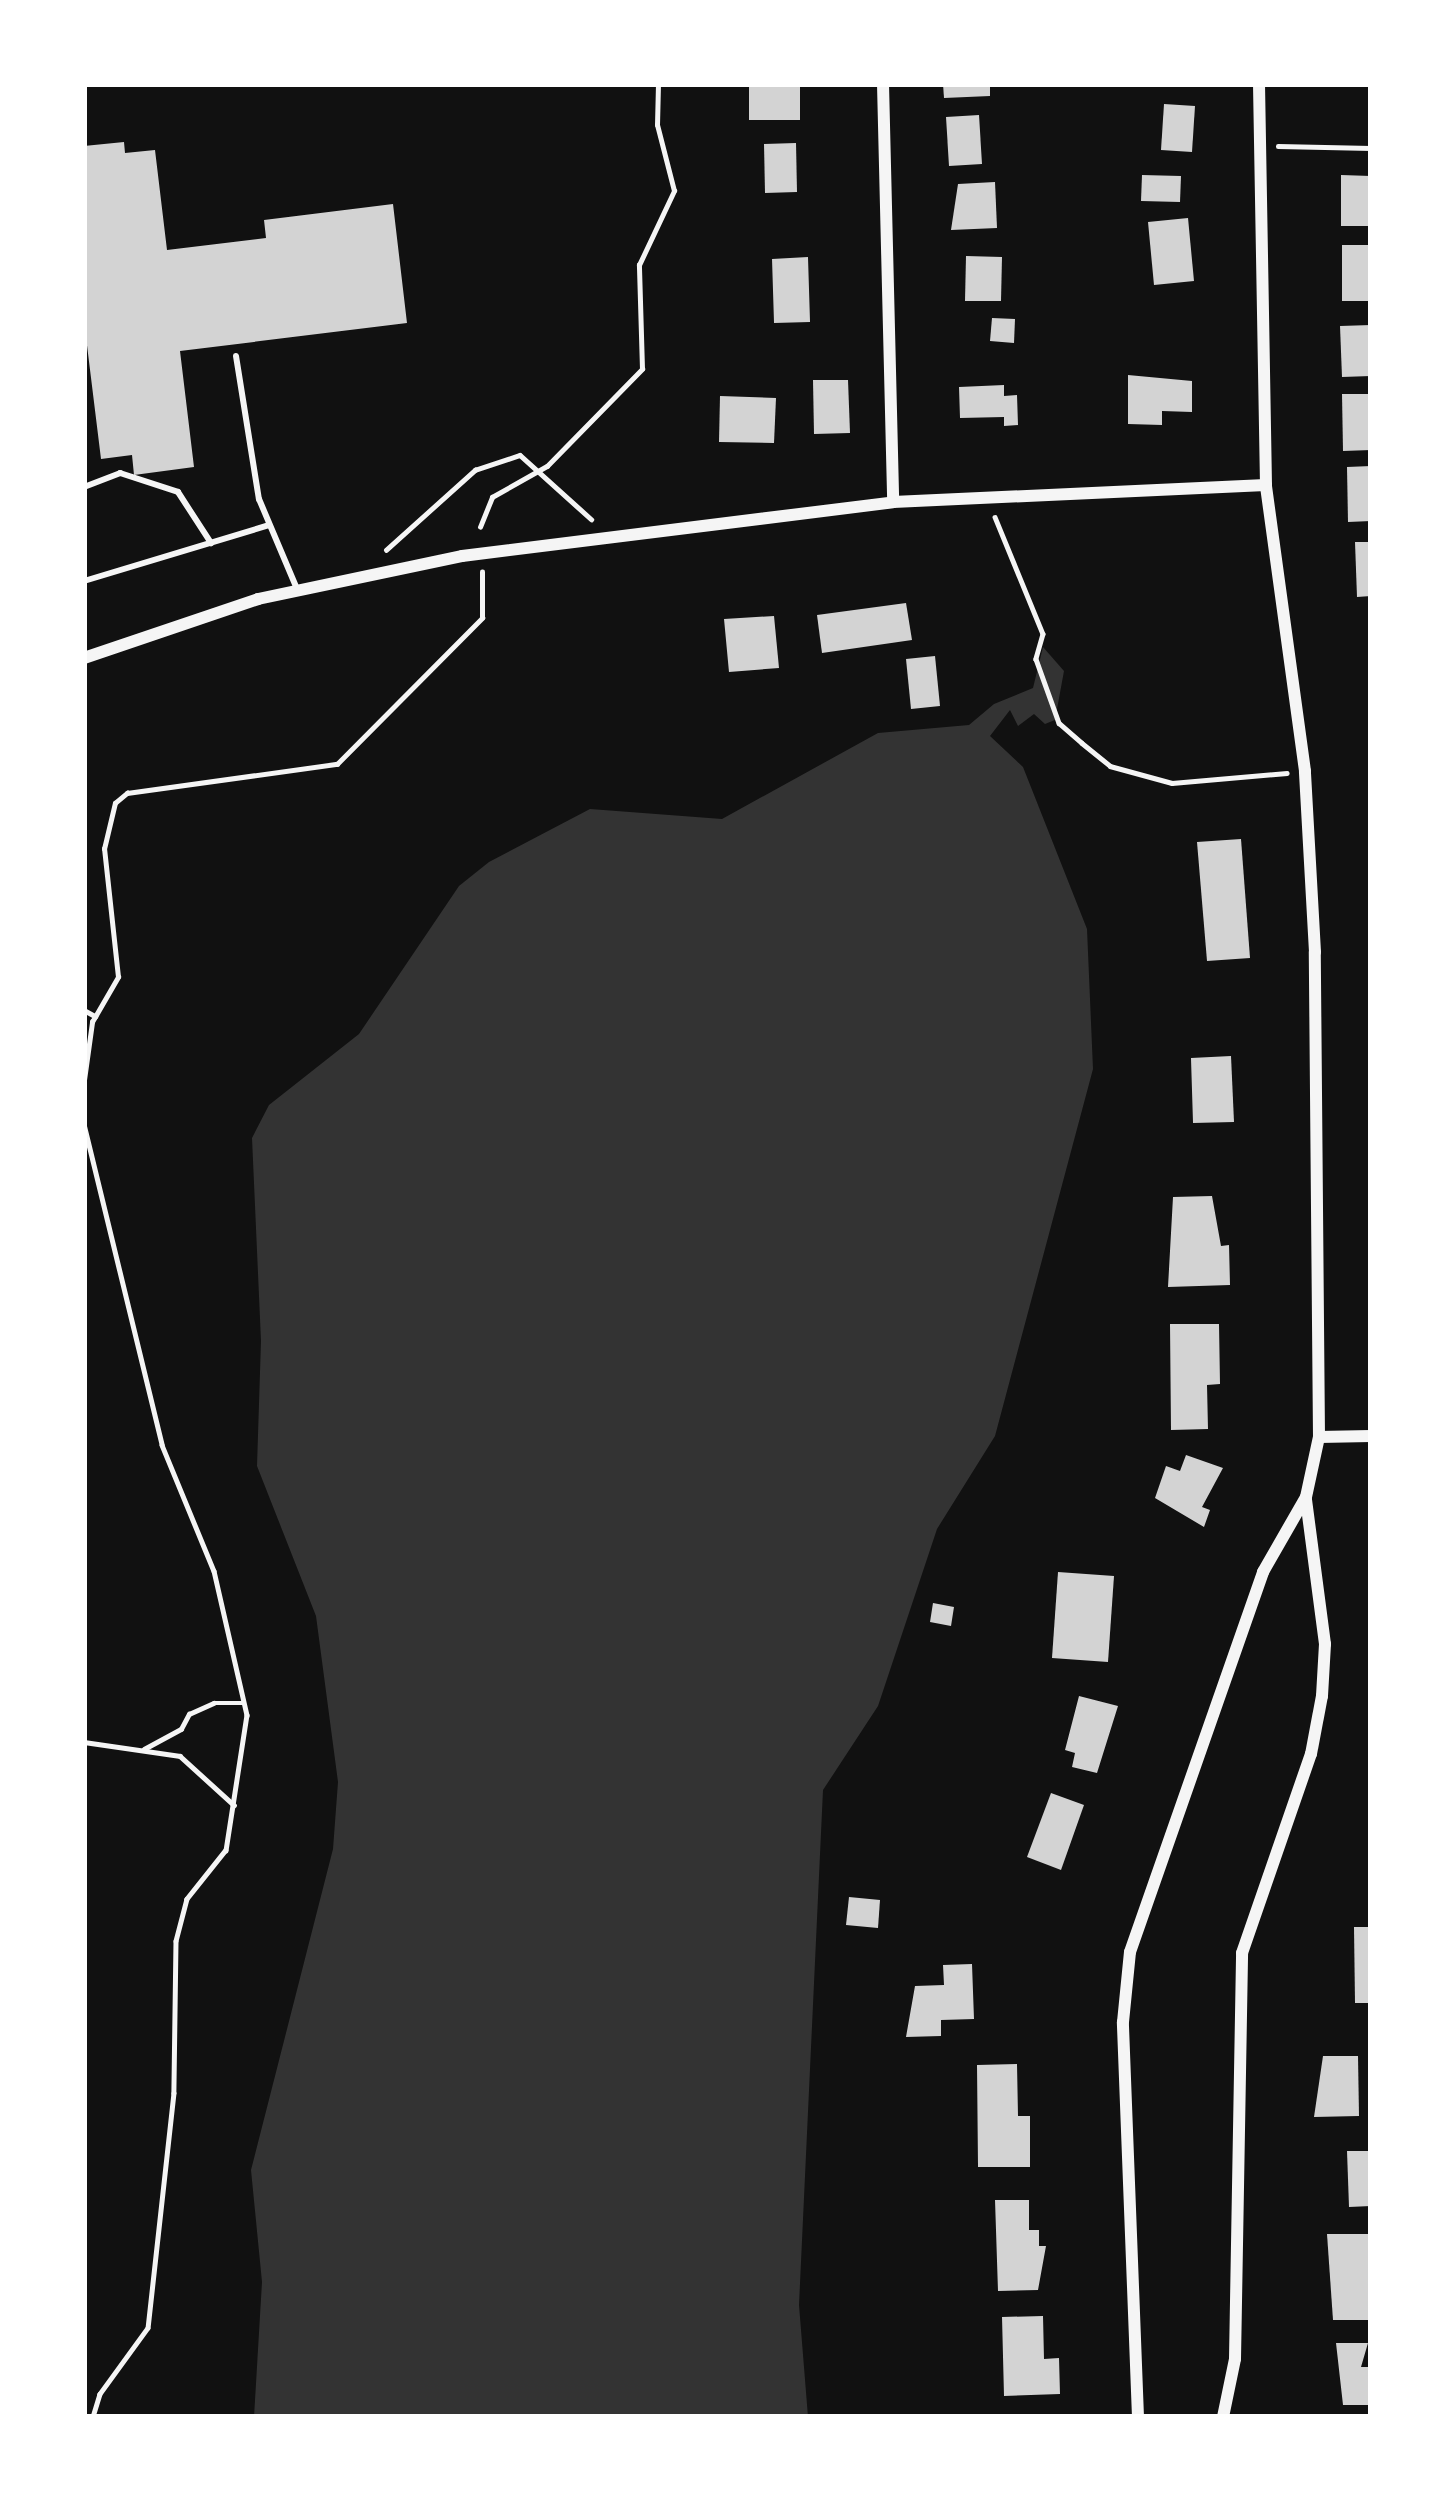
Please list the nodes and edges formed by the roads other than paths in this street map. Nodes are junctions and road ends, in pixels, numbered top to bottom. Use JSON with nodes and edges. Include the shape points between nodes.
{"nodes":[{"id":1,"x":883,"y":84,"type":"edge"},
{"id":2,"x":1259,"y":84,"type":"edge"},
{"id":3,"x":236,"y":356,"type":"dead end"},
{"id":4,"x":1266,"y":485,"type":"junction"},
{"id":5,"x":84,"y":488,"type":"edge"},
{"id":6,"x":893,"y":502,"type":"junction"},
{"id":7,"x":269,"y":525,"type":"junction"},
{"id":8,"x":211,"y":543,"type":"junction"},
{"id":9,"x":84,"y":581,"type":"edge"},
{"id":10,"x":297,"y":590,"type":"junction"},
{"id":11,"x":84,"y":658,"type":"edge"},
{"id":12,"x":1371,"y":1436,"type":"edge"},
{"id":13,"x":1319,"y":1437,"type":"junction"},
{"id":14,"x":1306,"y":1497,"type":"junction"},
{"id":15,"x":1138,"y":2417,"type":"edge"},
{"id":16,"x":1223,"y":2417,"type":"edge"}],
"edges":[{"from":1,"to":6,"type":"street"},
{"from":2,"to":4,"type":"street"},
{"from":3,"to":7,"type":"lane"},
{"from":4,"to":6,"type":"street"},
{"from":4,"to":13,"type":"street","via":[[1305,771],[1315,952]]},
{"from":5,"to":8,"type":"lane","via":[[120,473],[178,492]]},
{"from":6,"to":10,"type":"street","via":[[609,535]]},
{"from":7,"to":8,"type":"lane"},
{"from":7,"to":10,"type":"lane"},
{"from":8,"to":9,"type":"lane"},
{"from":10,"to":11,"type":"street"},
{"from":12,"to":13,"type":"street"},
{"from":13,"to":14,"type":"street"},
{"from":14,"to":15,"type":"street","via":[[1263,1572],[1130,1952],[1123,2022]]},
{"from":14,"to":16,"type":"street","via":[[1325,1645],[1322,1696],[1311,1754],[1242,1953],[1235,2359]]}]}
